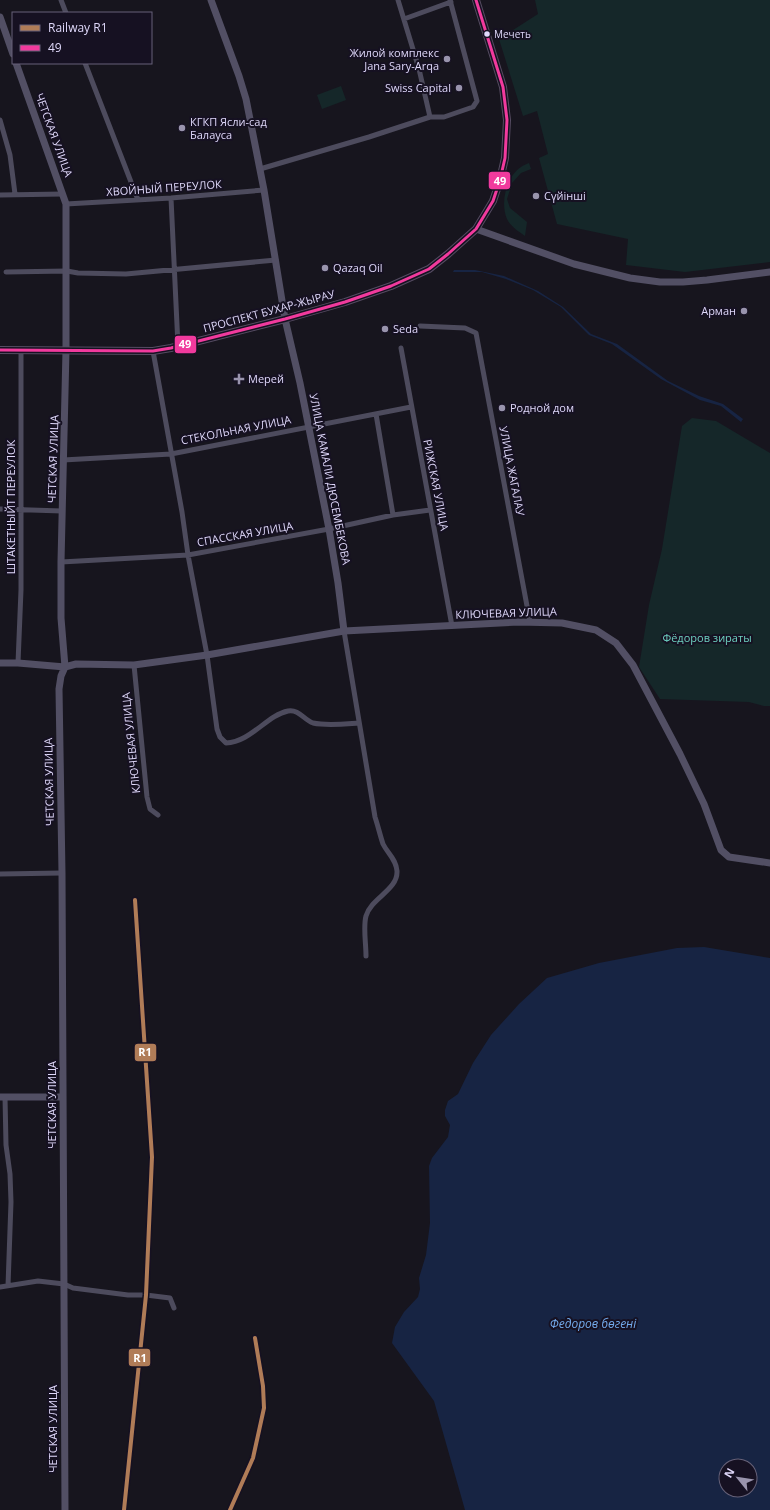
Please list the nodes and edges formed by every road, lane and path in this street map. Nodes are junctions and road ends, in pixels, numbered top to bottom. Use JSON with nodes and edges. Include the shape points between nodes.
{"nodes":[{"id":1,"x":61,"y":0,"type":"edge"},
{"id":2,"x":211,"y":0,"type":"edge"},
{"id":3,"x":398,"y":0,"type":"edge"},
{"id":4,"x":476,"y":0,"type":"edge"},
{"id":5,"x":450,"y":1,"type":"edge"},
{"id":6,"x":66,"y":12,"type":"edge"},
{"id":7,"x":0,"y":18,"type":"edge"},
{"id":8,"x":404,"y":19,"type":"junction"},
{"id":9,"x":12,"y":51,"type":"edge"},
{"id":10,"x":16,"y":64,"type":"edge"},
{"id":11,"x":85,"y":64,"type":"edge"},
{"id":12,"x":430,"y":117,"type":"junction"},
{"id":13,"x":0,"y":120,"type":"edge"},
{"id":14,"x":260,"y":169,"type":"junction"},
{"id":15,"x":264,"y":190,"type":"junction"},
{"id":16,"x":0,"y":194,"type":"edge"},
{"id":17,"x":15,"y":194,"type":"junction"},
{"id":18,"x":63,"y":194,"type":"junction"},
{"id":19,"x":171,"y":198,"type":"junction"},
{"id":20,"x":138,"y":200,"type":"junction"},
{"id":21,"x":66,"y":204,"type":"junction"},
{"id":22,"x":476,"y":229,"type":"junction"},
{"id":23,"x":276,"y":260,"type":"junction"},
{"id":24,"x":175,"y":270,"type":"junction"},
{"id":25,"x":67,"y":271,"type":"junction"},
{"id":26,"x":6,"y":272,"type":"dead end"},
{"id":27,"x":770,"y":272,"type":"edge"},
{"id":28,"x":285,"y":319,"type":"junction"},
{"id":29,"x":420,"y":326,"type":"dead end"},
{"id":30,"x":178,"y":346,"type":"junction"},
{"id":31,"x":401,"y":348,"type":"dead end"},
{"id":32,"x":0,"y":350,"type":"edge"},
{"id":33,"x":66,"y":350,"type":"junction"},
{"id":34,"x":21,"y":351,"type":"junction"},
{"id":35,"x":153,"y":351,"type":"junction"},
{"id":36,"x":411,"y":407,"type":"junction"},
{"id":37,"x":376,"y":414,"type":"junction"},
{"id":38,"x":309,"y":426,"type":"junction"},
{"id":39,"x":171,"y":454,"type":"junction"},
{"id":40,"x":63,"y":460,"type":"junction"},
{"id":41,"x":0,"y":509,"type":"edge"},
{"id":42,"x":21,"y":509,"type":"junction"},
{"id":43,"x":430,"y":510,"type":"junction"},
{"id":44,"x":62,"y":511,"type":"junction"},
{"id":45,"x":393,"y":515,"type":"junction"},
{"id":46,"x":329,"y":529,"type":"junction"},
{"id":47,"x":188,"y":554,"type":"junction"},
{"id":48,"x":61,"y":562,"type":"junction"},
{"id":49,"x":530,"y":622,"type":"junction"},
{"id":50,"x":452,"y":626,"type":"junction"},
{"id":51,"x":344,"y":631,"type":"junction"},
{"id":52,"x":207,"y":655,"type":"junction"},
{"id":53,"x":0,"y":663,"type":"edge"},
{"id":54,"x":18,"y":663,"type":"junction"},
{"id":55,"x":134,"y":665,"type":"junction"},
{"id":56,"x":65,"y":667,"type":"junction"},
{"id":57,"x":359,"y":723,"type":"junction"},
{"id":58,"x":158,"y":815,"type":"dead end"},
{"id":59,"x":770,"y":863,"type":"edge"},
{"id":60,"x":62,"y":872,"type":"junction"},
{"id":61,"x":0,"y":874,"type":"edge"},
{"id":62,"x":366,"y":956,"type":"dead end"},
{"id":63,"x":3,"y":1097,"type":"edge"},
{"id":64,"x":63,"y":1097,"type":"junction"},
{"id":65,"x":64,"y":1284,"type":"junction"},
{"id":66,"x":8,"y":1286,"type":"junction"},
{"id":67,"x":0,"y":1287,"type":"edge"},
{"id":68,"x":174,"y":1308,"type":"dead end"},
{"id":69,"x":65,"y":1510,"type":"edge"}],
"edges":[{"from":1,"to":6,"type":"street"},
{"from":2,"to":14,"type":"main road","name":"УЛИЦА КАМАЛИ ДЮСЕМБЕКОВА","via":[[246,99]]},
{"from":3,"to":8,"type":"street"},
{"from":4,"to":22,"type":"main road","name":"ПРОСПЕКТ БУХАР-ЖЫРАУ","via":[[502,87],[507,120],[505,158],[500,180],[492,201]]},
{"from":5,"to":8,"type":"street"},
{"from":5,"to":12,"type":"street","via":[[477,101],[473,108]]},
{"from":7,"to":9,"type":"main road"},
{"from":8,"to":12,"type":"street"},
{"from":10,"to":18,"type":"main road","name":"ЧЕТСКАЯ УЛИЦА"},
{"from":11,"to":20,"type":"street"},
{"from":12,"to":14,"type":"street","via":[[369,138]]},
{"from":13,"to":17,"type":"street","via":[[10,155]]},
{"from":14,"to":15,"type":"main road","name":"УЛИЦА КАМАЛИ ДЮСЕМБЕКОВА"},
{"from":15,"to":19,"type":"street","name":"ХВОЙНЫЙ ПЕРЕУЛОК"},
{"from":15,"to":23,"type":"main road","name":"УЛИЦА КАМАЛИ ДЮСЕМБЕКОВА"},
{"from":16,"to":17,"type":"street"},
{"from":17,"to":18,"type":"street"},
{"from":18,"to":21,"type":"main road","name":"ЧЕТСКАЯ УЛИЦА"},
{"from":19,"to":20,"type":"street","name":"ХВОЙНЫЙ ПЕРЕУЛОК"},
{"from":19,"to":24,"type":"street"},
{"from":20,"to":21,"type":"street","name":"ХВОЙНЫЙ ПЕРЕУЛОК"},
{"from":21,"to":25,"type":"main road","name":"ЧЕТСКАЯ УЛИЦА"},
{"from":22,"to":27,"type":"main road","via":[[574,264],[630,278],[682,282]]},
{"from":22,"to":28,"type":"main road","name":"ПРОСПЕКТ БУХАР-ЖЫРАУ","via":[[434,265],[408,279],[345,302]]},
{"from":23,"to":24,"type":"street"},
{"from":23,"to":28,"type":"main road","name":"УЛИЦА КАМАЛИ ДЮСЕМБЕКОВА"},
{"from":24,"to":25,"type":"street","via":[[126,274]]},
{"from":24,"to":30,"type":"street"},
{"from":25,"to":26,"type":"street"},
{"from":25,"to":33,"type":"main road","name":"ЧЕТСКАЯ УЛИЦА"},
{"from":28,"to":30,"type":"main road","name":"ПРОСПЕКТ БУХАР-ЖЫРАУ"},
{"from":28,"to":38,"type":"main road","name":"УЛИЦА КАМАЛИ ДЮСЕМБЕКОВА"},
{"from":29,"to":49,"type":"street","name":"УЛИЦА ЖАГАЛАУ","via":[[465,328],[476,333]]},
{"from":30,"to":35,"type":"main road","name":"ПРОСПЕКТ БУХАР-ЖЫРАУ"},
{"from":31,"to":36,"type":"street","name":"РИЖСКАЯ УЛИЦА"},
{"from":32,"to":34,"type":"main road","name":"ПРОСПЕКТ БУХАР-ЖЫРАУ"},
{"from":33,"to":34,"type":"main road","name":"ПРОСПЕКТ БУХАР-ЖЫРАУ"},
{"from":33,"to":35,"type":"main road","name":"ПРОСПЕКТ БУХАР-ЖЫРАУ"},
{"from":33,"to":40,"type":"main road","name":"ЧЕТСКАЯ УЛИЦА"},
{"from":34,"to":42,"type":"street","name":"ШТАКЕТНЫЙТ ПЕРЕУЛОК"},
{"from":35,"to":39,"type":"street"},
{"from":36,"to":37,"type":"street","name":"СТЕКОЛЬНАЯ УЛИЦА"},
{"from":36,"to":43,"type":"street","name":"РИЖСКАЯ УЛИЦА"},
{"from":37,"to":38,"type":"street","name":"СТЕКОЛЬНАЯ УЛИЦА"},
{"from":37,"to":45,"type":"street"},
{"from":38,"to":39,"type":"street","name":"СТЕКОЛЬНАЯ УЛИЦА"},
{"from":38,"to":46,"type":"main road","name":"УЛИЦА КАМАЛИ ДЮСЕМБЕКОВА"},
{"from":39,"to":40,"type":"street","name":"СТЕКОЛЬНАЯ УЛИЦА"},
{"from":39,"to":47,"type":"street"},
{"from":40,"to":44,"type":"main road","name":"ЧЕТСКАЯ УЛИЦА"},
{"from":41,"to":42,"type":"street"},
{"from":42,"to":44,"type":"street"},
{"from":42,"to":54,"type":"street","name":"ШТАКЕТНЫЙТ ПЕРЕУЛОК"},
{"from":43,"to":45,"type":"street","name":"СПАССКАЯ УЛИЦА"},
{"from":43,"to":50,"type":"street","name":"РИЖСКАЯ УЛИЦА"},
{"from":44,"to":48,"type":"main road","name":"ЧЕТСКАЯ УЛИЦА"},
{"from":45,"to":46,"type":"street","name":"СПАССКАЯ УЛИЦА"},
{"from":46,"to":47,"type":"street","name":"СПАССКАЯ УЛИЦА"},
{"from":46,"to":51,"type":"main road","name":"УЛИЦА КАМАЛИ ДЮСЕМБЕКОВА"},
{"from":47,"to":48,"type":"street","name":"СПАССКАЯ УЛИЦА"},
{"from":47,"to":52,"type":"street"},
{"from":48,"to":56,"type":"main road","name":"ЧЕТСКАЯ УЛИЦА","via":[[61,618]]},
{"from":49,"to":50,"type":"main road","name":"КЛЮЧЕВАЯ УЛИЦА"},
{"from":49,"to":59,"type":"main road","name":"КЛЮЧЕВАЯ УЛИЦА","via":[[562,623],[596,630],[616,643],[633,665],[680,754],[704,804],[721,850],[729,857]]},
{"from":50,"to":51,"type":"main road","name":"КЛЮЧЕВАЯ УЛИЦА"},
{"from":51,"to":52,"type":"main road","name":"КЛЮЧЕВАЯ УЛИЦА"},
{"from":51,"to":57,"type":"street","name":"УЛИЦА КАМАЛИ ДЮСЕМБЕКОВА"},
{"from":52,"to":55,"type":"main road","name":"КЛЮЧЕВАЯ УЛИЦА"},
{"from":52,"to":57,"type":"street","via":[[217,729],[226,743],[241,739],[289,711],[295,711],[310,722],[322,725]]},
{"from":53,"to":54,"type":"main road","name":"КЛЮЧЕВАЯ УЛИЦА"},
{"from":54,"to":56,"type":"main road","name":"КЛЮЧЕВАЯ УЛИЦА"},
{"from":55,"to":56,"type":"main road","name":"КЛЮЧЕВАЯ УЛИЦА","via":[[76,664]]},
{"from":55,"to":58,"type":"street","name":"КЛЮЧЕВАЯ УЛИЦА","via":[[147,797],[150,809]]},
{"from":56,"to":60,"type":"main road","name":"ЧЕТСКАЯ УЛИЦА","via":[[58,689]]},
{"from":57,"to":62,"type":"street","name":"УЛИЦА КАМАЛИ ДЮСЕМБЕКОВА","via":[[376,817],[384,845],[396,863],[397,872],[396,879],[366,915]]},
{"from":60,"to":61,"type":"street"},
{"from":60,"to":64,"type":"main road","name":"ЧЕТСКАЯ УЛИЦА"},
{"from":63,"to":64,"type":"main road"},
{"from":63,"to":66,"type":"street","via":[[11,1202]]},
{"from":64,"to":65,"type":"main road","name":"ЧЕТСКАЯ УЛИЦА"},
{"from":65,"to":66,"type":"street","via":[[38,1281]]},
{"from":65,"to":68,"type":"street","via":[[73,1288],[170,1298]]},
{"from":65,"to":69,"type":"main road","name":"ЧЕТСКАЯ УЛИЦА"},
{"from":66,"to":67,"type":"street"}]}
